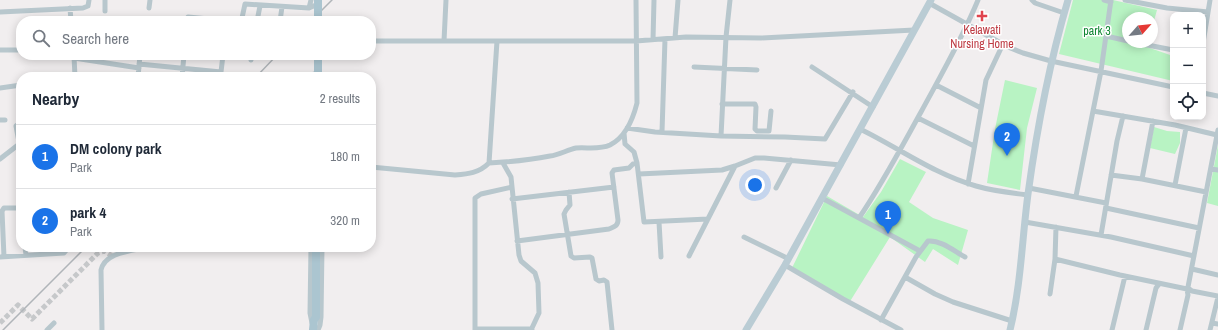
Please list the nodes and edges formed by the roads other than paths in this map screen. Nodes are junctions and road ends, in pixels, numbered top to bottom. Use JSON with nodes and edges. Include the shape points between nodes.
{"nodes":[{"id":1,"x":89,"y":0,"type":"edge"},
{"id":2,"x":105,"y":0,"type":"edge"},
{"id":3,"x":150,"y":0,"type":"edge"},
{"id":4,"x":311,"y":0,"type":"edge"},
{"id":5,"x":318,"y":0,"type":"edge"},
{"id":6,"x":321,"y":0,"type":"edge"},
{"id":7,"x":446,"y":0,"type":"edge"},
{"id":8,"x":636,"y":0,"type":"edge"},
{"id":9,"x":654,"y":0,"type":"edge"},
{"id":10,"x":678,"y":0,"type":"edge"},
{"id":11,"x":730,"y":0,"type":"edge"},
{"id":12,"x":978,"y":0,"type":"edge"},
{"id":13,"x":1032,"y":0,"type":"edge"},
{"id":14,"x":1068,"y":0,"type":"edge"},
{"id":15,"x":1104,"y":0,"type":"edge"},
{"id":16,"x":1125,"y":0,"type":"edge"},
{"id":17,"x":1210,"y":0,"type":"edge"},
{"id":18,"x":1111,"y":1,"type":"edge"},
{"id":19,"x":245,"y":2,"type":"edge"},
{"id":20,"x":930,"y":2,"type":"edge"},
{"id":21,"x":260,"y":6,"type":"junction"},
{"id":22,"x":282,"y":7,"type":"junction"},
{"id":23,"x":70,"y":8,"type":"junction"},
{"id":24,"x":149,"y":8,"type":"dead end"},
{"id":25,"x":309,"y":8,"type":"junction"},
{"id":26,"x":105,"y":11,"type":"dead end"},
{"id":27,"x":0,"y":12,"type":"edge"},
{"id":28,"x":1208,"y":12,"type":"junction"},
{"id":29,"x":1064,"y":13,"type":"junction"},
{"id":30,"x":71,"y":16,"type":"edge"},
{"id":31,"x":242,"y":16,"type":"edge"},
{"id":32,"x":258,"y":16,"type":"edge"},
{"id":33,"x":281,"y":16,"type":"edge"},
{"id":34,"x":318,"y":16,"type":"edge"},
{"id":35,"x":1206,"y":24,"type":"edge"},
{"id":36,"x":968,"y":25,"type":"junction"},
{"id":37,"x":914,"y":30,"type":"junction"},
{"id":38,"x":1106,"y":36,"type":"junction"},
{"id":39,"x":726,"y":37,"type":"junction"},
{"id":40,"x":676,"y":38,"type":"junction"},
{"id":41,"x":665,"y":39,"type":"junction"},
{"id":42,"x":653,"y":40,"type":"junction"},
{"id":43,"x":1122,"y":40,"type":"edge"},
{"id":44,"x":376,"y":41,"type":"edge"},
{"id":45,"x":444,"y":41,"type":"junction"},
{"id":46,"x":636,"y":41,"type":"junction"},
{"id":47,"x":497,"y":42,"type":"junction"},
{"id":48,"x":1003,"y":44,"type":"junction"},
{"id":49,"x":1158,"y":47,"type":"edge"},
{"id":50,"x":1170,"y":49,"type":"edge"},
{"id":51,"x":0,"y":50,"type":"edge"},
{"id":52,"x":16,"y":50,"type":"edge"},
{"id":53,"x":74,"y":60,"type":"edge"},
{"id":54,"x":100,"y":60,"type":"edge"},
{"id":55,"x":140,"y":60,"type":"edge"},
{"id":56,"x":183,"y":60,"type":"edge"},
{"id":57,"x":222,"y":60,"type":"edge"},
{"id":58,"x":318,"y":60,"type":"edge"},
{"id":59,"x":322,"y":60,"type":"edge"},
{"id":60,"x":1051,"y":61,"type":"junction"},
{"id":61,"x":139,"y":66,"type":"junction"},
{"id":62,"x":694,"y":67,"type":"dead end"},
{"id":63,"x":812,"y":67,"type":"dead end"},
{"id":64,"x":724,"y":68,"type":"junction"},
{"id":65,"x":182,"y":69,"type":"junction"},
{"id":66,"x":757,"y":70,"type":"dead end"},
{"id":67,"x":1101,"y":71,"type":"junction"},
{"id":68,"x":75,"y":72,"type":"edge"},
{"id":69,"x":138,"y":72,"type":"edge"},
{"id":70,"x":202,"y":72,"type":"edge"},
{"id":71,"x":221,"y":72,"type":"edge"},
{"id":72,"x":320,"y":72,"type":"edge"},
{"id":73,"x":320,"y":72,"type":"edge"},
{"id":74,"x":936,"y":85,"type":"junction"},
{"id":75,"x":16,"y":86,"type":"edge"},
{"id":76,"x":1170,"y":86,"type":"edge"},
{"id":77,"x":0,"y":88,"type":"edge"},
{"id":78,"x":853,"y":92,"type":"junction"},
{"id":79,"x":1206,"y":94,"type":"edge"},
{"id":80,"x":1218,"y":96,"type":"edge"},
{"id":81,"x":722,"y":104,"type":"junction"},
{"id":82,"x":873,"y":106,"type":"junction"},
{"id":83,"x":981,"y":108,"type":"junction"},
{"id":84,"x":771,"y":110,"type":"dead end"},
{"id":85,"x":1093,"y":111,"type":"junction"},
{"id":86,"x":1123,"y":116,"type":"junction"},
{"id":87,"x":918,"y":118,"type":"junction"},
{"id":88,"x":1153,"y":121,"type":"junction"},
{"id":89,"x":1186,"y":128,"type":"junction"},
{"id":90,"x":860,"y":129,"type":"junction"},
{"id":91,"x":625,"y":131,"type":"junction"},
{"id":92,"x":1218,"y":131,"type":"edge"},
{"id":93,"x":662,"y":132,"type":"junction"},
{"id":94,"x":721,"y":136,"type":"junction"},
{"id":95,"x":974,"y":146,"type":"junction"},
{"id":96,"x":16,"y":147,"type":"edge"},
{"id":97,"x":900,"y":151,"type":"junction"},
{"id":98,"x":0,"y":159,"type":"edge"},
{"id":99,"x":791,"y":160,"type":"junction"},
{"id":100,"x":503,"y":163,"type":"junction"},
{"id":101,"x":637,"y":163,"type":"junction"},
{"id":102,"x":489,"y":164,"type":"junction"},
{"id":103,"x":841,"y":165,"type":"junction"},
{"id":104,"x":735,"y":166,"type":"junction"},
{"id":105,"x":376,"y":167,"type":"edge"},
{"id":106,"x":1211,"y":169,"type":"junction"},
{"id":107,"x":1218,"y":170,"type":"edge"},
{"id":108,"x":639,"y":174,"type":"junction"},
{"id":109,"x":1111,"y":175,"type":"junction"},
{"id":110,"x":1142,"y":179,"type":"junction"},
{"id":111,"x":968,"y":184,"type":"junction"},
{"id":112,"x":512,"y":186,"type":"junction"},
{"id":113,"x":1175,"y":186,"type":"junction"},
{"id":114,"x":614,"y":187,"type":"junction"},
{"id":115,"x":776,"y":188,"type":"dead end"},
{"id":116,"x":569,"y":192,"type":"junction"},
{"id":117,"x":1028,"y":192,"type":"junction"},
{"id":118,"x":1206,"y":192,"type":"junction"},
{"id":119,"x":1076,"y":196,"type":"junction"},
{"id":120,"x":822,"y":198,"type":"junction"},
{"id":121,"x":512,"y":199,"type":"junction"},
{"id":122,"x":1106,"y":205,"type":"junction"},
{"id":123,"x":16,"y":208,"type":"edge"},
{"id":124,"x":859,"y":218,"type":"junction"},
{"id":125,"x":708,"y":219,"type":"junction"},
{"id":126,"x":659,"y":222,"type":"junction"},
{"id":127,"x":1025,"y":222,"type":"junction"},
{"id":128,"x":1056,"y":227,"type":"junction"},
{"id":129,"x":1199,"y":228,"type":"junction"},
{"id":130,"x":567,"y":234,"type":"junction"},
{"id":131,"x":1101,"y":235,"type":"junction"},
{"id":132,"x":744,"y":237,"type":"dead end"},
{"id":133,"x":517,"y":241,"type":"junction"},
{"id":134,"x":920,"y":251,"type":"junction"},
{"id":135,"x":26,"y":252,"type":"edge"},
{"id":136,"x":65,"y":252,"type":"edge"},
{"id":137,"x":128,"y":252,"type":"edge"},
{"id":138,"x":310,"y":252,"type":"edge"},
{"id":139,"x":316,"y":252,"type":"edge"},
{"id":140,"x":322,"y":252,"type":"edge"},
{"id":141,"x":26,"y":255,"type":"junction"},
{"id":142,"x":689,"y":256,"type":"dead end"},
{"id":143,"x":1194,"y":256,"type":"junction"},
{"id":144,"x":2,"y":257,"type":"edge"},
{"id":145,"x":661,"y":257,"type":"dead end"},
{"id":146,"x":965,"y":257,"type":"dead end"},
{"id":147,"x":1055,"y":259,"type":"junction"},
{"id":148,"x":787,"y":262,"type":"junction"},
{"id":149,"x":1192,"y":269,"type":"junction"},
{"id":150,"x":1218,"y":275,"type":"edge"},
{"id":151,"x":1125,"y":276,"type":"junction"},
{"id":152,"x":905,"y":277,"type":"junction"},
{"id":153,"x":1159,"y":284,"type":"junction"},
{"id":154,"x":1187,"y":289,"type":"junction"},
{"id":155,"x":1050,"y":294,"type":"dead end"},
{"id":156,"x":1218,"y":297,"type":"edge"},
{"id":157,"x":881,"y":320,"type":"junction"},
{"id":158,"x":1012,"y":320,"type":"junction"},
{"id":159,"x":54,"y":323,"type":"dead end"},
{"id":160,"x":1212,"y":323,"type":"junction"},
{"id":161,"x":1218,"y":324,"type":"edge"},
{"id":162,"x":316,"y":329,"type":"edge"},
{"id":163,"x":47,"y":330,"type":"edge"},
{"id":164,"x":102,"y":330,"type":"edge"},
{"id":165,"x":475,"y":330,"type":"edge"},
{"id":166,"x":531,"y":330,"type":"edge"},
{"id":167,"x":612,"y":330,"type":"edge"},
{"id":168,"x":746,"y":330,"type":"edge"},
{"id":169,"x":901,"y":330,"type":"edge"},
{"id":170,"x":1010,"y":330,"type":"edge"},
{"id":171,"x":1112,"y":330,"type":"edge"},
{"id":172,"x":1146,"y":330,"type":"edge"},
{"id":173,"x":1180,"y":330,"type":"edge"},
{"id":174,"x":1210,"y":330,"type":"edge"}],
"edges":[{"from":1,"to":23,"type":"street","via":[[86,8]]},
{"from":2,"to":26,"type":"street"},
{"from":3,"to":24,"type":"street"},
{"from":4,"to":25,"type":"street"},
{"from":5,"to":34,"type":"main road","bridge":true},
{"from":6,"to":25,"type":"street"},
{"from":7,"to":45,"type":"street"},
{"from":8,"to":46,"type":"street"},
{"from":9,"to":42,"type":"street"},
{"from":10,"to":40,"type":"street"},
{"from":11,"to":39,"type":"street"},
{"from":12,"to":36,"type":"street"},
{"from":13,"to":29,"type":"street"},
{"from":14,"to":29,"type":"street"},
{"from":15,"to":18,"type":"street"},
{"from":16,"to":28,"type":"street"},
{"from":17,"to":28,"type":"street"},
{"from":18,"to":38,"type":"street"},
{"from":19,"to":21,"type":"street"},
{"from":19,"to":31,"type":"street"},
{"from":20,"to":36,"type":"street"},
{"from":20,"to":37,"type":"street"},
{"from":21,"to":22,"type":"street"},
{"from":21,"to":32,"type":"street"},
{"from":22,"to":25,"type":"street"},
{"from":22,"to":33,"type":"street"},
{"from":23,"to":27,"type":"street"},
{"from":23,"to":30,"type":"street"},
{"from":28,"to":35,"type":"street"},
{"from":29,"to":60,"type":"street"},
{"from":36,"to":48,"type":"street"},
{"from":36,"to":74,"type":"street"},
{"from":37,"to":39,"type":"street","via":[[761,38]]},
{"from":37,"to":82,"type":"street"},
{"from":38,"to":43,"type":"street"},
{"from":38,"to":67,"type":"street"},
{"from":39,"to":40,"type":"street"},
{"from":39,"to":64,"type":"street"},
{"from":40,"to":41,"type":"street"},
{"from":41,"to":42,"type":"street"},
{"from":41,"to":93,"type":"street"},
{"from":42,"to":46,"type":"street"},
{"from":44,"to":45,"type":"street"},
{"from":45,"to":47,"type":"street"},
{"from":46,"to":47,"type":"street"},
{"from":46,"to":91,"type":"street","via":[[637,103],[634,116]]},
{"from":47,"to":102,"type":"street"},
{"from":48,"to":60,"type":"street"},
{"from":48,"to":83,"type":"street","via":[[988,74]]},
{"from":49,"to":50,"type":"street"},
{"from":51,"to":52,"type":"street"},
{"from":53,"to":68,"type":"street"},
{"from":54,"to":61,"type":"street"},
{"from":55,"to":61,"type":"street"},
{"from":56,"to":65,"type":"street"},
{"from":57,"to":71,"type":"street"},
{"from":58,"to":72,"type":"main road","bridge":true},
{"from":59,"to":73,"type":"street"},
{"from":60,"to":67,"type":"street"},
{"from":60,"to":117,"type":"street"},
{"from":61,"to":65,"type":"street"},
{"from":61,"to":69,"type":"street"},
{"from":62,"to":64,"type":"street"},
{"from":63,"to":78,"type":"street"},
{"from":64,"to":66,"type":"street"},
{"from":64,"to":81,"type":"street"},
{"from":65,"to":70,"type":"street"},
{"from":67,"to":76,"type":"street"},
{"from":67,"to":85,"type":"street"},
{"from":74,"to":83,"type":"street"},
{"from":74,"to":87,"type":"street"},
{"from":75,"to":77,"type":"street"},
{"from":78,"to":82,"type":"street"},
{"from":78,"to":94,"type":"street","via":[[825,139]]},
{"from":79,"to":80,"type":"street"},
{"from":81,"to":84,"type":"street","via":[[755,104],[757,131],[769,131]]},
{"from":81,"to":94,"type":"street"},
{"from":82,"to":90,"type":"street"},
{"from":83,"to":95,"type":"street"},
{"from":85,"to":86,"type":"street"},
{"from":85,"to":119,"type":"street"},
{"from":86,"to":88,"type":"street"},
{"from":86,"to":109,"type":"street"},
{"from":87,"to":95,"type":"street"},
{"from":87,"to":97,"type":"street"},
{"from":88,"to":89,"type":"street"},
{"from":88,"to":110,"type":"street"},
{"from":89,"to":92,"type":"street"},
{"from":89,"to":113,"type":"street"},
{"from":90,"to":97,"type":"street"},
{"from":90,"to":103,"type":"street"},
{"from":91,"to":93,"type":"street"},
{"from":91,"to":100,"type":"street","via":[[610,145],[578,148],[550,156]]},
{"from":91,"to":101,"type":"street","via":[[625,144],[634,152]]},
{"from":92,"to":106,"type":"street"},
{"from":93,"to":94,"type":"street"},
{"from":95,"to":111,"type":"street"},
{"from":96,"to":98,"type":"street"},
{"from":97,"to":111,"type":"street","via":[[929,168]]},
{"from":97,"to":124,"type":"street"},
{"from":99,"to":103,"type":"street"},
{"from":99,"to":104,"type":"street","via":[[755,158]]},
{"from":99,"to":115,"type":"street"},
{"from":100,"to":102,"type":"street"},
{"from":100,"to":112,"type":"street","via":[[511,177]]},
{"from":101,"to":108,"type":"street"},
{"from":101,"to":114,"type":"street","via":[[629,168],[613,171]]},
{"from":102,"to":105,"type":"street","via":[[484,169],[461,175]]},
{"from":103,"to":120,"type":"street"},
{"from":104,"to":108,"type":"street","via":[[722,170]]},
{"from":104,"to":125,"type":"street"},
{"from":106,"to":107,"type":"street"},
{"from":106,"to":118,"type":"street"},
{"from":108,"to":126,"type":"street","via":[[643,220],[646,223]]},
{"from":109,"to":110,"type":"street"},
{"from":109,"to":122,"type":"street"},
{"from":110,"to":113,"type":"street"},
{"from":111,"to":117,"type":"street"},
{"from":112,"to":121,"type":"street"},
{"from":112,"to":165,"type":"street","via":[[475,198]]},
{"from":113,"to":118,"type":"street"},
{"from":114,"to":116,"type":"street"},
{"from":114,"to":130,"type":"street","via":[[618,220],[616,226]]},
{"from":116,"to":121,"type":"street"},
{"from":116,"to":130,"type":"street","via":[[570,205],[564,212]]},
{"from":117,"to":119,"type":"street"},
{"from":117,"to":127,"type":"street"},
{"from":118,"to":129,"type":"street"},
{"from":119,"to":122,"type":"street"},
{"from":120,"to":124,"type":"street"},
{"from":120,"to":148,"type":"street"},
{"from":121,"to":133,"type":"street"},
{"from":122,"to":129,"type":"street"},
{"from":122,"to":131,"type":"street"},
{"from":123,"to":144,"type":"street","via":[[3,209]]},
{"from":124,"to":134,"type":"street"},
{"from":125,"to":126,"type":"street"},
{"from":125,"to":142,"type":"street"},
{"from":126,"to":145,"type":"street"},
{"from":127,"to":128,"type":"street"},
{"from":127,"to":158,"type":"street"},
{"from":128,"to":131,"type":"street"},
{"from":128,"to":147,"type":"street"},
{"from":129,"to":143,"type":"street"},
{"from":130,"to":133,"type":"street"},
{"from":130,"to":167,"type":"street","via":[[571,256],[592,258],[596,279],[607,282]]},
{"from":131,"to":143,"type":"street"},
{"from":132,"to":148,"type":"street"},
{"from":133,"to":166,"type":"street","via":[[521,261],[537,277],[539,313]]},
{"from":134,"to":146,"type":"street","via":[[928,241],[931,241]]},
{"from":134,"to":152,"type":"street"},
{"from":135,"to":141,"type":"street"},
{"from":136,"to":141,"type":"street"},
{"from":137,"to":164,"type":"street","via":[[112,256],[102,264]]},
{"from":138,"to":162,"type":"street","via":[[310,313]]},
{"from":139,"to":162,"type":"main road"},
{"from":140,"to":162,"type":"street","via":[[321,317],[320,325]]},
{"from":141,"to":144,"type":"street"},
{"from":143,"to":149,"type":"street"},
{"from":147,"to":151,"type":"street"},
{"from":147,"to":155,"type":"street"},
{"from":148,"to":157,"type":"street"},
{"from":148,"to":168,"type":"street"},
{"from":149,"to":150,"type":"street"},
{"from":149,"to":154,"type":"street"},
{"from":151,"to":153,"type":"street"},
{"from":151,"to":171,"type":"street"},
{"from":152,"to":157,"type":"street"},
{"from":152,"to":158,"type":"street","via":[[953,302]]},
{"from":153,"to":154,"type":"street"},
{"from":153,"to":172,"type":"street"},
{"from":154,"to":156,"type":"street"},
{"from":154,"to":173,"type":"street"},
{"from":156,"to":160,"type":"street"},
{"from":157,"to":169,"type":"street"},
{"from":158,"to":170,"type":"street"},
{"from":159,"to":163,"type":"street"},
{"from":160,"to":161,"type":"street"},
{"from":160,"to":174,"type":"street"},
{"from":165,"to":166,"type":"street"}]}
